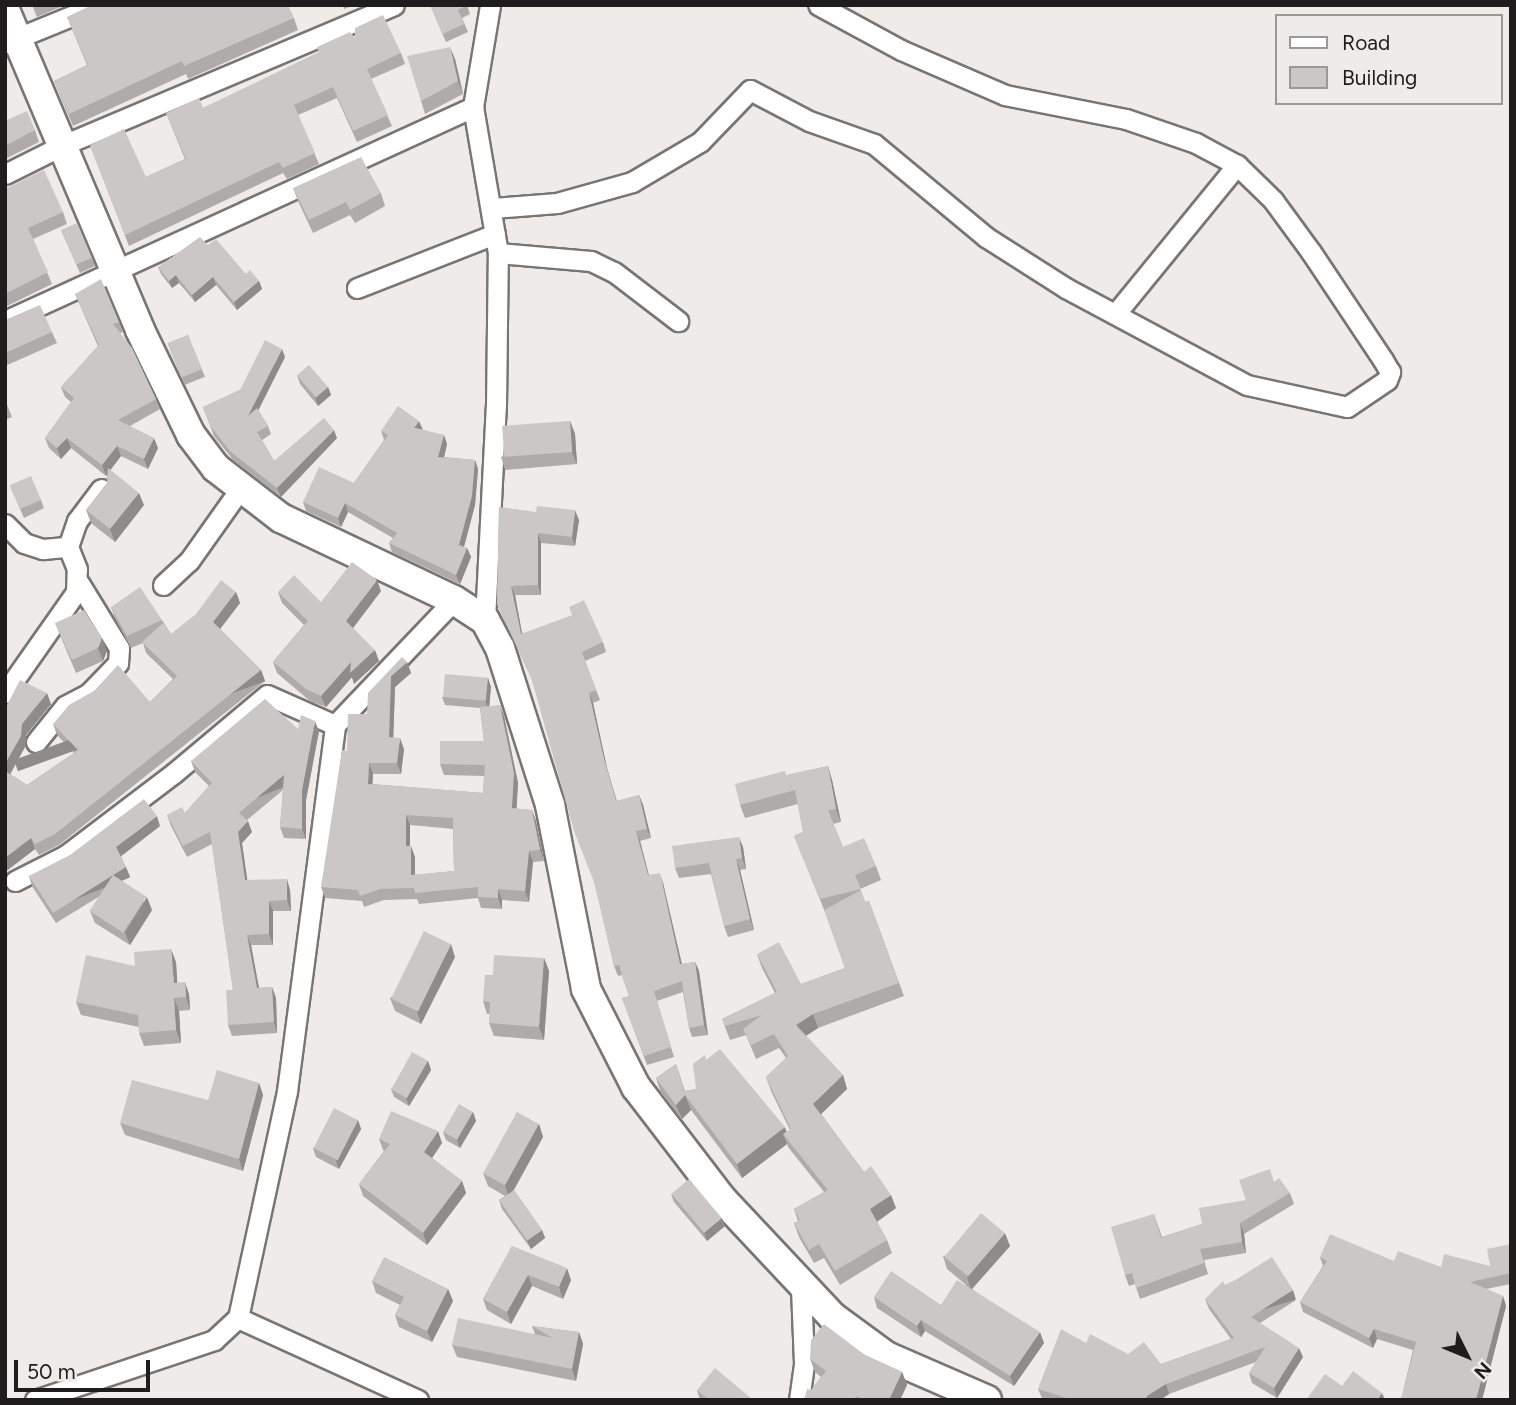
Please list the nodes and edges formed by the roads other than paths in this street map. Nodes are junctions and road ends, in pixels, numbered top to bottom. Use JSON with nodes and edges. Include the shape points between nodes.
{"nodes":[{"id":1,"x":98,"y":5,"type":"edge"},
{"id":2,"x":394,"y":5,"type":"edge"},
{"id":3,"x":490,"y":5,"type":"edge"},
{"id":4,"x":818,"y":5,"type":"edge"},
{"id":5,"x":5,"y":10,"type":"edge"},
{"id":6,"x":11,"y":40,"type":"edge"},
{"id":7,"x":473,"y":107,"type":"junction"},
{"id":8,"x":63,"y":145,"type":"junction"},
{"id":9,"x":1237,"y":165,"type":"junction"},
{"id":10,"x":5,"y":174,"type":"edge"},
{"id":11,"x":494,"y":208,"type":"junction"},
{"id":12,"x":497,"y":244,"type":"junction"},
{"id":13,"x":114,"y":267,"type":"junction"},
{"id":14,"x":358,"y":288,"type":"dead end"},
{"id":15,"x":1117,"y":312,"type":"junction"},
{"id":16,"x":5,"y":321,"type":"edge"},
{"id":17,"x":678,"y":321,"type":"dead end"},
{"id":18,"x":240,"y":488,"type":"junction"},
{"id":19,"x":101,"y":489,"type":"edge"},
{"id":20,"x":5,"y":524,"type":"edge"},
{"id":21,"x":68,"y":547,"type":"junction"},
{"id":22,"x":79,"y":583,"type":"junction"},
{"id":23,"x":163,"y":585,"type":"dead end"},
{"id":24,"x":454,"y":600,"type":"junction"},
{"id":25,"x":485,"y":620,"type":"junction"},
{"id":26,"x":5,"y":693,"type":"edge"},
{"id":27,"x":335,"y":725,"type":"junction"},
{"id":28,"x":36,"y":742,"type":"dead end"},
{"id":29,"x":15,"y":881,"type":"dead end"},
{"id":30,"x":801,"y":1287,"type":"junction"},
{"id":31,"x":238,"y":1318,"type":"junction"},
{"id":32,"x":35,"y":1400,"type":"edge"},
{"id":33,"x":418,"y":1400,"type":"edge"},
{"id":34,"x":799,"y":1400,"type":"edge"},
{"id":35,"x":987,"y":1400,"type":"edge"}],
"edges":[{"from":1,"to":6,"type":"street"},
{"from":2,"to":8,"type":"street"},
{"from":3,"to":7,"type":"street"},
{"from":4,"to":9,"type":"street","via":[[901,50],[1005,95],[1126,119],[1196,144]]},
{"from":5,"to":6,"type":"street"},
{"from":6,"to":8,"type":"street"},
{"from":7,"to":11,"type":"street"},
{"from":7,"to":13,"type":"street"},
{"from":8,"to":10,"type":"street"},
{"from":8,"to":13,"type":"street"},
{"from":9,"to":15,"type":"street"},
{"from":9,"to":15,"type":"street","via":[[1273,200],[1311,252],[1383,360],[1390,372],[1387,380],[1347,407],[1247,385]]},
{"from":11,"to":12,"type":"street"},
{"from":11,"to":15,"type":"street","via":[[557,203],[632,182],[700,142],[750,90],[809,121],[874,144],[986,237],[1066,288]]},
{"from":12,"to":14,"type":"street"},
{"from":12,"to":17,"type":"street","via":[[592,261],[614,272]]},
{"from":12,"to":25,"type":"street"},
{"from":13,"to":16,"type":"street"},
{"from":13,"to":18,"type":"street","via":[[191,435]]},
{"from":18,"to":23,"type":"street","via":[[189,561]]},
{"from":18,"to":24,"type":"street","via":[[281,519]]},
{"from":19,"to":21,"type":"street","via":[[77,520]]},
{"from":20,"to":21,"type":"street","via":[[23,543],[43,549]]},
{"from":21,"to":22,"type":"street"},
{"from":22,"to":26,"type":"street"},
{"from":22,"to":28,"type":"street","via":[[119,648],[118,663],[89,693],[65,706]]},
{"from":24,"to":25,"type":"street"},
{"from":24,"to":27,"type":"street"},
{"from":25,"to":30,"type":"street","via":[[500,648],[550,805],[586,989],[607,1036],[636,1087],[722,1199]]},
{"from":27,"to":29,"type":"street","via":[[267,695],[66,855]]},
{"from":27,"to":31,"type":"street","via":[[287,1091]]},
{"from":30,"to":34,"type":"street","via":[[804,1363]]},
{"from":30,"to":35,"type":"street","via":[[886,1356]]},
{"from":31,"to":32,"type":"street","via":[[214,1340]]},
{"from":31,"to":33,"type":"street"}]}
